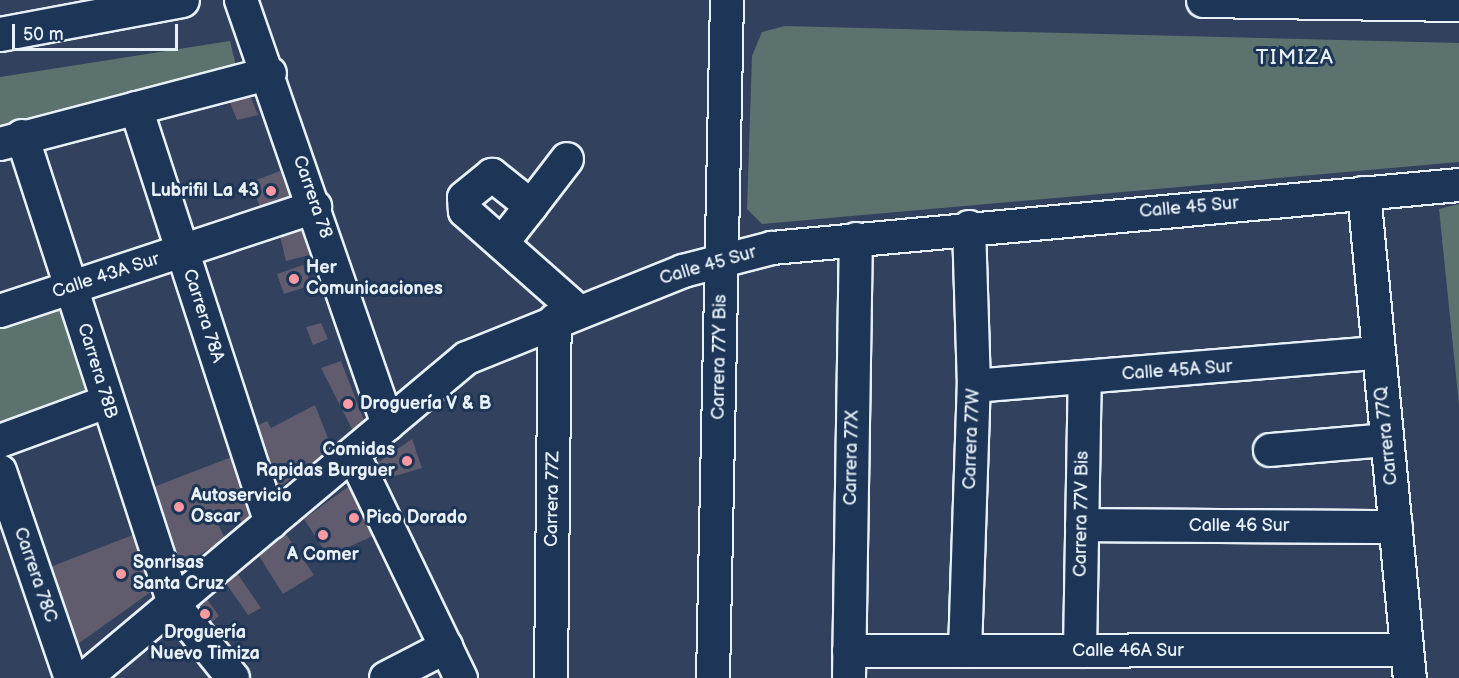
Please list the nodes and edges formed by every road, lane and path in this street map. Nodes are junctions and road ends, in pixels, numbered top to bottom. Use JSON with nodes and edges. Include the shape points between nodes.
{"nodes":[{"id":1,"x":182,"y":0,"type":"edge"},
{"id":2,"x":242,"y":0,"type":"edge"},
{"id":3,"x":260,"y":0,"type":"edge"},
{"id":4,"x":727,"y":0,"type":"edge"},
{"id":5,"x":1203,"y":0,"type":"edge"},
{"id":6,"x":1459,"y":4,"type":"edge"},
{"id":7,"x":0,"y":34,"type":"edge"},
{"id":8,"x":270,"y":73,"type":"junction"},
{"id":9,"x":136,"y":108,"type":"junction"},
{"id":10,"x":11,"y":140,"type":"edge"},
{"id":11,"x":567,"y":159,"type":"dead end"},
{"id":12,"x":1459,"y":185,"type":"edge"},
{"id":13,"x":1364,"y":193,"type":"junction"},
{"id":14,"x":531,"y":206,"type":"junction"},
{"id":15,"x":315,"y":207,"type":"junction"},
{"id":16,"x":969,"y":227,"type":"junction"},
{"id":17,"x":856,"y":239,"type":"junction"},
{"id":18,"x":502,"y":243,"type":"junction"},
{"id":19,"x":182,"y":251,"type":"junction"},
{"id":20,"x":722,"y":258,"type":"junction"},
{"id":21,"x":71,"y":288,"type":"junction"},
{"id":22,"x":0,"y":311,"type":"edge"},
{"id":23,"x":566,"y":316,"type":"junction"},
{"id":24,"x":1379,"y":353,"type":"junction"},
{"id":25,"x":1084,"y":377,"type":"junction"},
{"id":26,"x":974,"y":386,"type":"junction"},
{"id":27,"x":106,"y":402,"type":"junction"},
{"id":28,"x":388,"y":424,"type":"junction"},
{"id":29,"x":1387,"y":440,"type":"junction"},
{"id":30,"x":0,"y":441,"type":"edge"},
{"id":31,"x":1270,"y":450,"type":"dead end"},
{"id":32,"x":353,"y":454,"type":"junction"},
{"id":33,"x":0,"y":471,"type":"edge"},
{"id":34,"x":271,"y":523,"type":"junction"},
{"id":35,"x":1082,"y":525,"type":"junction"},
{"id":36,"x":1396,"y":526,"type":"junction"},
{"id":37,"x":174,"y":605,"type":"junction"},
{"id":38,"x":446,"y":647,"type":"junction"},
{"id":39,"x":965,"y":651,"type":"junction"},
{"id":40,"x":1080,"y":651,"type":"junction"},
{"id":41,"x":1409,"y":664,"type":"edge"},
{"id":42,"x":849,"y":665,"type":"edge"},
{"id":43,"x":71,"y":678,"type":"edge"},
{"id":44,"x":85,"y":678,"type":"edge"},
{"id":45,"x":233,"y":678,"type":"edge"},
{"id":46,"x":386,"y":678,"type":"edge"},
{"id":47,"x":461,"y":678,"type":"edge"},
{"id":48,"x":551,"y":678,"type":"edge"},
{"id":49,"x":713,"y":678,"type":"edge"}],
"edges":[{"from":1,"to":7,"type":"main road"},
{"from":2,"to":8,"type":"street","name":"Carrera 78"},
{"from":3,"to":8,"type":"street","name":"Carrera 78"},
{"from":4,"to":20,"type":"street","name":"Carrera 77Y Bis"},
{"from":5,"to":6,"type":"main road"},
{"from":8,"to":9,"type":"street"},
{"from":8,"to":15,"type":"street","name":"Carrera 78"},
{"from":9,"to":10,"type":"street"},
{"from":9,"to":19,"type":"street","name":"Carrera 78A"},
{"from":10,"to":21,"type":"street","name":"Carrera 78B"},
{"from":11,"to":14,"type":"street"},
{"from":12,"to":13,"type":"street","name":"Calle 45 Sur"},
{"from":13,"to":16,"type":"street","name":"Calle 45 Sur"},
{"from":13,"to":24,"type":"street","name":"Carrera 77Q"},
{"from":14,"to":18,"type":"street"},
{"from":14,"to":18,"type":"street","via":[[498,176],[486,178],[464,198],[465,211]]},
{"from":15,"to":19,"type":"street","name":"Calle 43A Sur"},
{"from":15,"to":28,"type":"street","name":"Carrera 78"},
{"from":16,"to":17,"type":"street","name":"Calle 45 Sur"},
{"from":16,"to":26,"type":"street","name":"Carrera 77W"},
{"from":17,"to":20,"type":"street","name":"Calle 45 Sur"},
{"from":17,"to":42,"type":"street","name":"Carrera 77X"},
{"from":18,"to":23,"type":"street"},
{"from":19,"to":21,"type":"street","name":"Calle 43A Sur"},
{"from":19,"to":34,"type":"street","name":"Carrera 78A"},
{"from":20,"to":23,"type":"street","name":"Calle 45 Sur"},
{"from":20,"to":49,"type":"street","name":"Carrera 77Y Bis"},
{"from":21,"to":22,"type":"street","name":"Calle 43A Sur"},
{"from":21,"to":27,"type":"street","name":"Carrera 78B"},
{"from":23,"to":28,"type":"street","name":"Calle 45 Sur","via":[[467,358]]},
{"from":23,"to":48,"type":"street","name":"Carrera 77Z"},
{"from":24,"to":25,"type":"street","name":"Calle 45A Sur"},
{"from":24,"to":29,"type":"street","name":"Carrera 77Q"},
{"from":25,"to":26,"type":"street","name":"Calle 45A Sur"},
{"from":25,"to":35,"type":"street","name":"Carrera 77V Bis"},
{"from":26,"to":39,"type":"street","name":"Carrera 77W"},
{"from":27,"to":30,"type":"street"},
{"from":27,"to":37,"type":"street","name":"Carrera 78B"},
{"from":28,"to":32,"type":"street","name":"Calle 45 Sur"},
{"from":29,"to":31,"type":"street"},
{"from":29,"to":36,"type":"street","name":"Carrera 77Q"},
{"from":32,"to":34,"type":"street","name":"Calle 45 Sur"},
{"from":32,"to":38,"type":"street"},
{"from":33,"to":43,"type":"street","name":"Carrera 78C"},
{"from":34,"to":37,"type":"street","name":"Calle 45 Sur"},
{"from":35,"to":36,"type":"street","name":"Calle 46 Sur"},
{"from":35,"to":40,"type":"street","name":"Carrera 77V Bis"},
{"from":36,"to":41,"type":"street","name":"Carrera 77Q"},
{"from":37,"to":44,"type":"street","name":"Calle 45 Sur"},
{"from":37,"to":45,"type":"street"},
{"from":38,"to":46,"type":"street"},
{"from":38,"to":47,"type":"street"},
{"from":39,"to":40,"type":"street","name":"Calle 46A Sur"},
{"from":39,"to":42,"type":"street","name":"Calle 46A Sur"},
{"from":40,"to":41,"type":"street","name":"Calle 46A Sur"}]}
